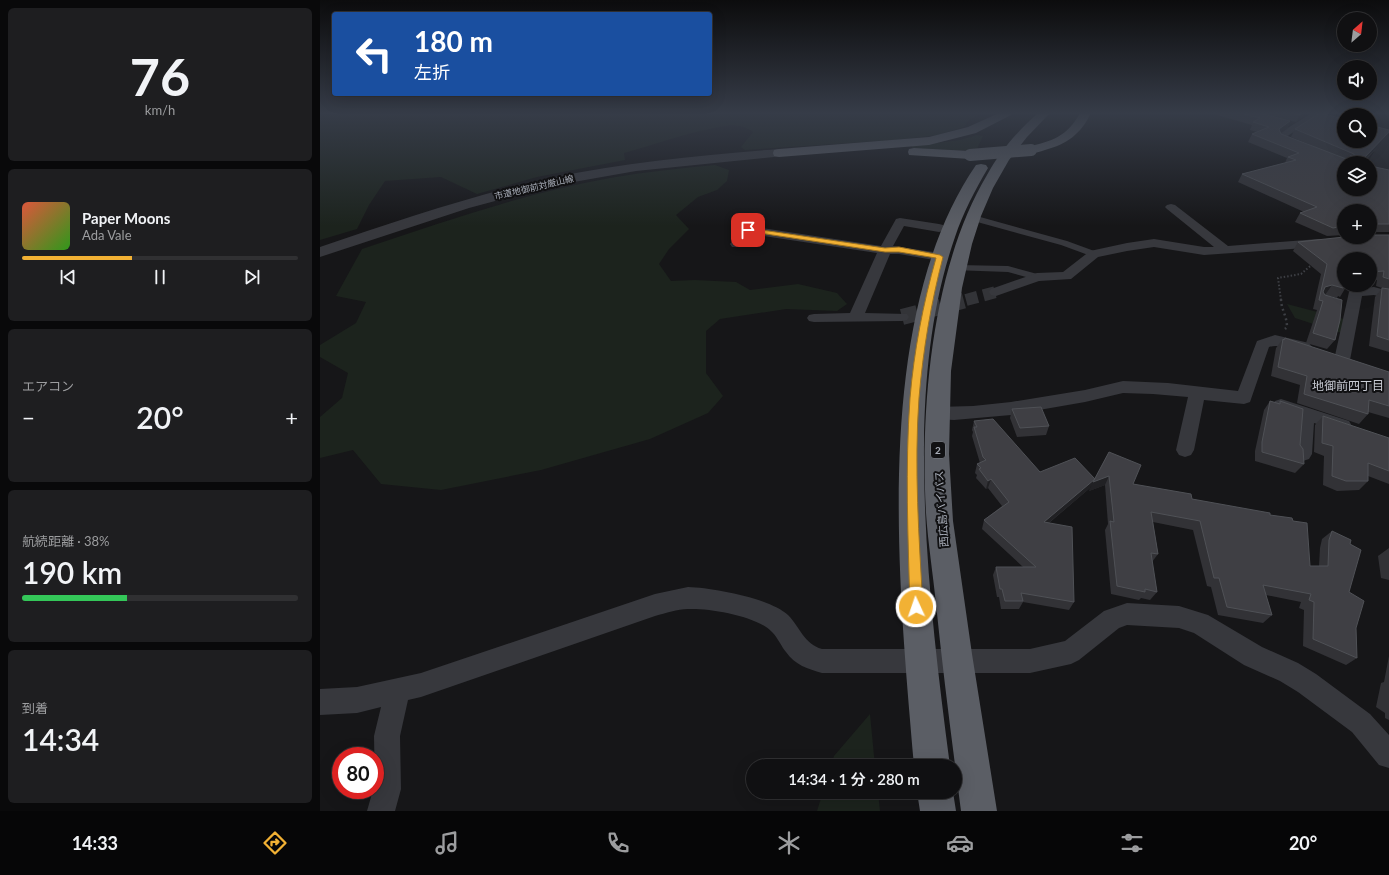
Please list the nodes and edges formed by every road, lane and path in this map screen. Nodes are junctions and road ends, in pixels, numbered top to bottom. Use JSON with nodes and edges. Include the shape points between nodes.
{"nodes":[{"id":1,"x":808,"y":151,"type":"edge"},
{"id":2,"x":994,"y":151,"type":"edge"},
{"id":3,"x":1010,"y":151,"type":"edge"},
{"id":4,"x":1025,"y":151,"type":"edge"},
{"id":5,"x":779,"y":153,"type":"junction"},
{"id":6,"x":1171,"y":207,"type":"dead end"},
{"id":7,"x":972,"y":218,"type":"junction"},
{"id":8,"x":939,"y":228,"type":"dead end"},
{"id":9,"x":1330,"y":241,"type":"edge"},
{"id":10,"x":736,"y":244,"type":"dead end"},
{"id":11,"x":885,"y":250,"type":"junction"},
{"id":12,"x":1226,"y":250,"type":"junction"},
{"id":13,"x":320,"y":252,"type":"edge"},
{"id":14,"x":1094,"y":254,"type":"junction"},
{"id":15,"x":949,"y":262,"type":"junction"},
{"id":16,"x":1319,"y":263,"type":"edge"},
{"id":17,"x":1037,"y":277,"type":"junction"},
{"id":18,"x":996,"y":292,"type":"tunnel mouth"},
{"id":19,"x":1389,"y":295,"type":"edge"},
{"id":20,"x":856,"y":317,"type":"junction"},
{"id":21,"x":902,"y":317,"type":"tunnel mouth"},
{"id":22,"x":814,"y":318,"type":"dead end"},
{"id":23,"x":1282,"y":332,"type":"dead end"},
{"id":24,"x":1197,"y":394,"type":"junction"},
{"id":25,"x":1272,"y":402,"type":"edge"},
{"id":26,"x":937,"y":413,"type":"junction"},
{"id":27,"x":1306,"y":413,"type":"junction"},
{"id":28,"x":1359,"y":431,"type":"edge"},
{"id":29,"x":1185,"y":450,"type":"dead end"},
{"id":30,"x":1303,"y":454,"type":"edge"},
{"id":31,"x":921,"y":661,"type":"junction"},
{"id":32,"x":958,"y":661,"type":"junction"},
{"id":33,"x":398,"y":691,"type":"junction"},
{"id":34,"x":320,"y":702,"type":"edge"},
{"id":35,"x":1389,"y":755,"type":"edge"},
{"id":36,"x":931,"y":759,"type":"edge"},
{"id":37,"x":936,"y":799,"type":"edge"},
{"id":38,"x":381,"y":811,"type":"edge"},
{"id":39,"x":938,"y":811,"type":"edge"},
{"id":40,"x":979,"y":811,"type":"edge"}],
"edges":[{"from":1,"to":5,"type":"highway"},
{"from":2,"to":15,"type":"highway","name":"西広島バイパス","number":"2","via":[[977,174],[955,216]]},
{"from":3,"to":7,"type":"highway","name":"西広島バイパス","number":"2","via":[[994,173]]},
{"from":4,"to":5,"type":"highway","bridge":true,"via":[[970,155],[877,151]]},
{"from":5,"to":13,"type":"street","name":"市道地御前対厳山線","via":[[670,162],[593,173],[462,205]]},
{"from":6,"to":12,"type":"street"},
{"from":7,"to":14,"type":"street","via":[[1064,242]]},
{"from":7,"to":15,"type":"highway","name":"西広島バイパス","number":"2"},
{"from":8,"to":11,"type":"street","via":[[900,222]]},
{"from":9,"to":12,"type":"street"},
{"from":10,"to":11,"type":"street","via":[[748,230]]},
{"from":11,"to":15,"type":"street","via":[[899,250]]},
{"from":11,"to":20,"type":"street"},
{"from":12,"to":14,"type":"street","via":[[1204,251],[1154,243]]},
{"from":14,"to":17,"type":"street","via":[[1066,276]]},
{"from":15,"to":17,"type":"street","via":[[1008,269]]},
{"from":15,"to":26,"type":"highway","name":"西広島バイパス","number":"2"},
{"from":15,"to":31,"type":"highway","name":"西広島バイパス","number":"2","via":[[931,290],[923,330],[915,398],[913,542]]},
{"from":16,"to":23,"type":"path","via":[[1301,274],[1278,278],[1281,307],[1287,318],[1287,327]]},
{"from":17,"to":18,"type":"street"},
{"from":19,"to":24,"type":"street","via":[[1374,290],[1356,292],[1346,306],[1337,358],[1275,340],[1262,344],[1244,398]]},
{"from":20,"to":21,"type":"street"},
{"from":20,"to":22,"type":"street"},
{"from":24,"to":26,"type":"street","via":[[1177,390],[1122,387],[1086,396],[1004,408],[953,414]]},
{"from":24,"to":29,"type":"street"},
{"from":25,"to":27,"type":"street"},
{"from":26,"to":32,"type":"highway","name":"西広島バイパス","number":"2","via":[[939,511]]},
{"from":27,"to":28,"type":"street"},
{"from":27,"to":30,"type":"street"},
{"from":31,"to":32,"type":"street"},
{"from":31,"to":33,"type":"street","via":[[811,660],[803,655],[780,622],[773,618],[720,602],[688,598],[655,605]]},
{"from":31,"to":36,"type":"highway","name":"西広島バイパス","number":"2"},
{"from":32,"to":35,"type":"street","via":[[1022,662],[1067,654],[1076,650],[1112,619],[1127,614],[1189,619],[1210,628],[1253,656],[1308,683],[1356,718]]},
{"from":32,"to":40,"type":"highway","name":"西広島バイパス","number":"2"},
{"from":33,"to":34,"type":"street","via":[[357,700]]},
{"from":33,"to":38,"type":"street","via":[[387,736],[387,789]]},
{"from":37,"to":39,"type":"highway"}]}
